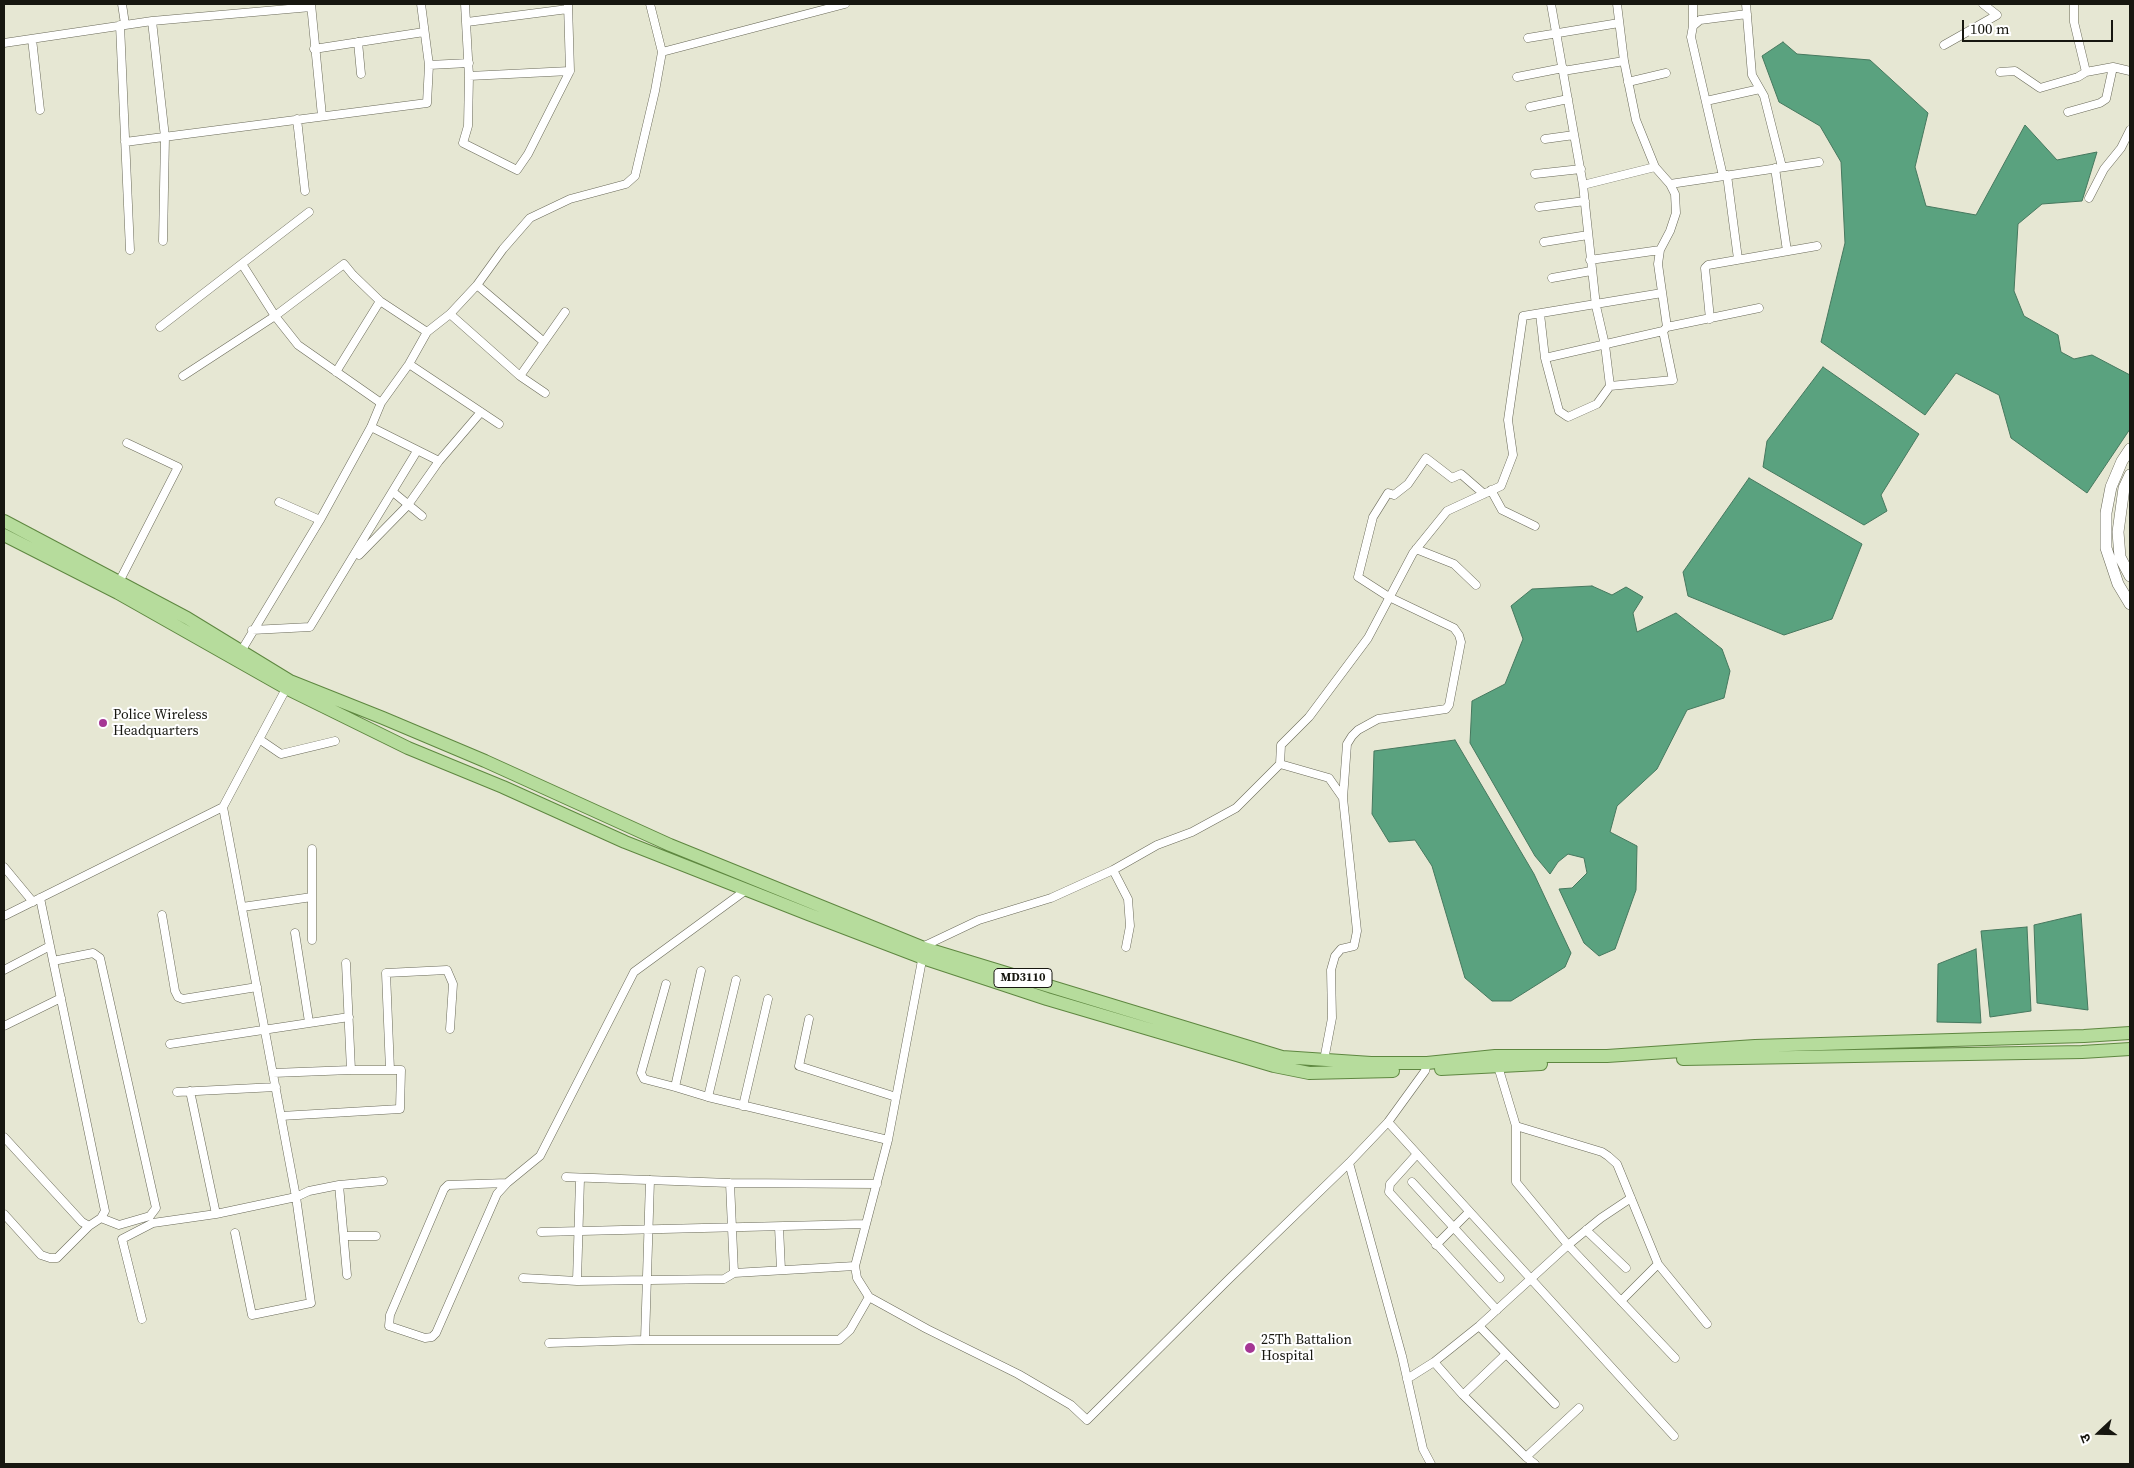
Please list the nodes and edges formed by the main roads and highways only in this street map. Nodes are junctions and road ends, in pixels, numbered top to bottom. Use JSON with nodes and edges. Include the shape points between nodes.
{"nodes":[{"id":1,"x":2130,"y":449,"type":"edge"},
{"id":2,"x":2130,"y":475,"type":"edge"},
{"id":3,"x":4,"y":521,"type":"edge"},
{"id":4,"x":4,"y":535,"type":"edge"},
{"id":5,"x":2130,"y":576,"type":"edge"},
{"id":6,"x":118,"y":587,"type":"junction"},
{"id":7,"x":2130,"y":604,"type":"edge"},
{"id":8,"x":288,"y":684,"type":"junction"},
{"id":9,"x":923,"y":951,"type":"junction"},
{"id":10,"x":2130,"y":1033,"type":"edge"},
{"id":11,"x":2130,"y":1049,"type":"edge"},
{"id":12,"x":1496,"y":1061,"type":"junction"},
{"id":13,"x":1426,"y":1067,"type":"junction"}],
"edges":[{"from":1,"to":7,"type":"main road","via":[[2110,487],[2106,548],[2118,584]]},
{"from":2,"to":5,"type":"main road","via":[[2124,488],[2118,532],[2120,557]]},
{"from":3,"to":6,"type":"main road","number":"MD3110"},
{"from":4,"to":6,"type":"main road","number":"MD3110"},
{"from":6,"to":8,"type":"main road","number":"MD3110","via":[[187,618],[239,655]]},
{"from":8,"to":9,"type":"main road","number":"MD3110","via":[[383,718],[670,845]]},
{"from":8,"to":9,"type":"main road","number":"MD3110","via":[[408,748],[625,842],[746,890]]},
{"from":9,"to":13,"type":"main road","number":"MD3110","via":[[1282,1057]]},
{"from":9,"to":13,"type":"main road","number":"MD3110","via":[[1047,999],[1274,1066],[1309,1073]]},
{"from":10,"to":12,"type":"main road","number":"MD3110","via":[[1755,1046]]},
{"from":11,"to":12,"type":"main road","number":"MD3110"},
{"from":12,"to":13,"type":"main road","number":"MD3110"}]}
